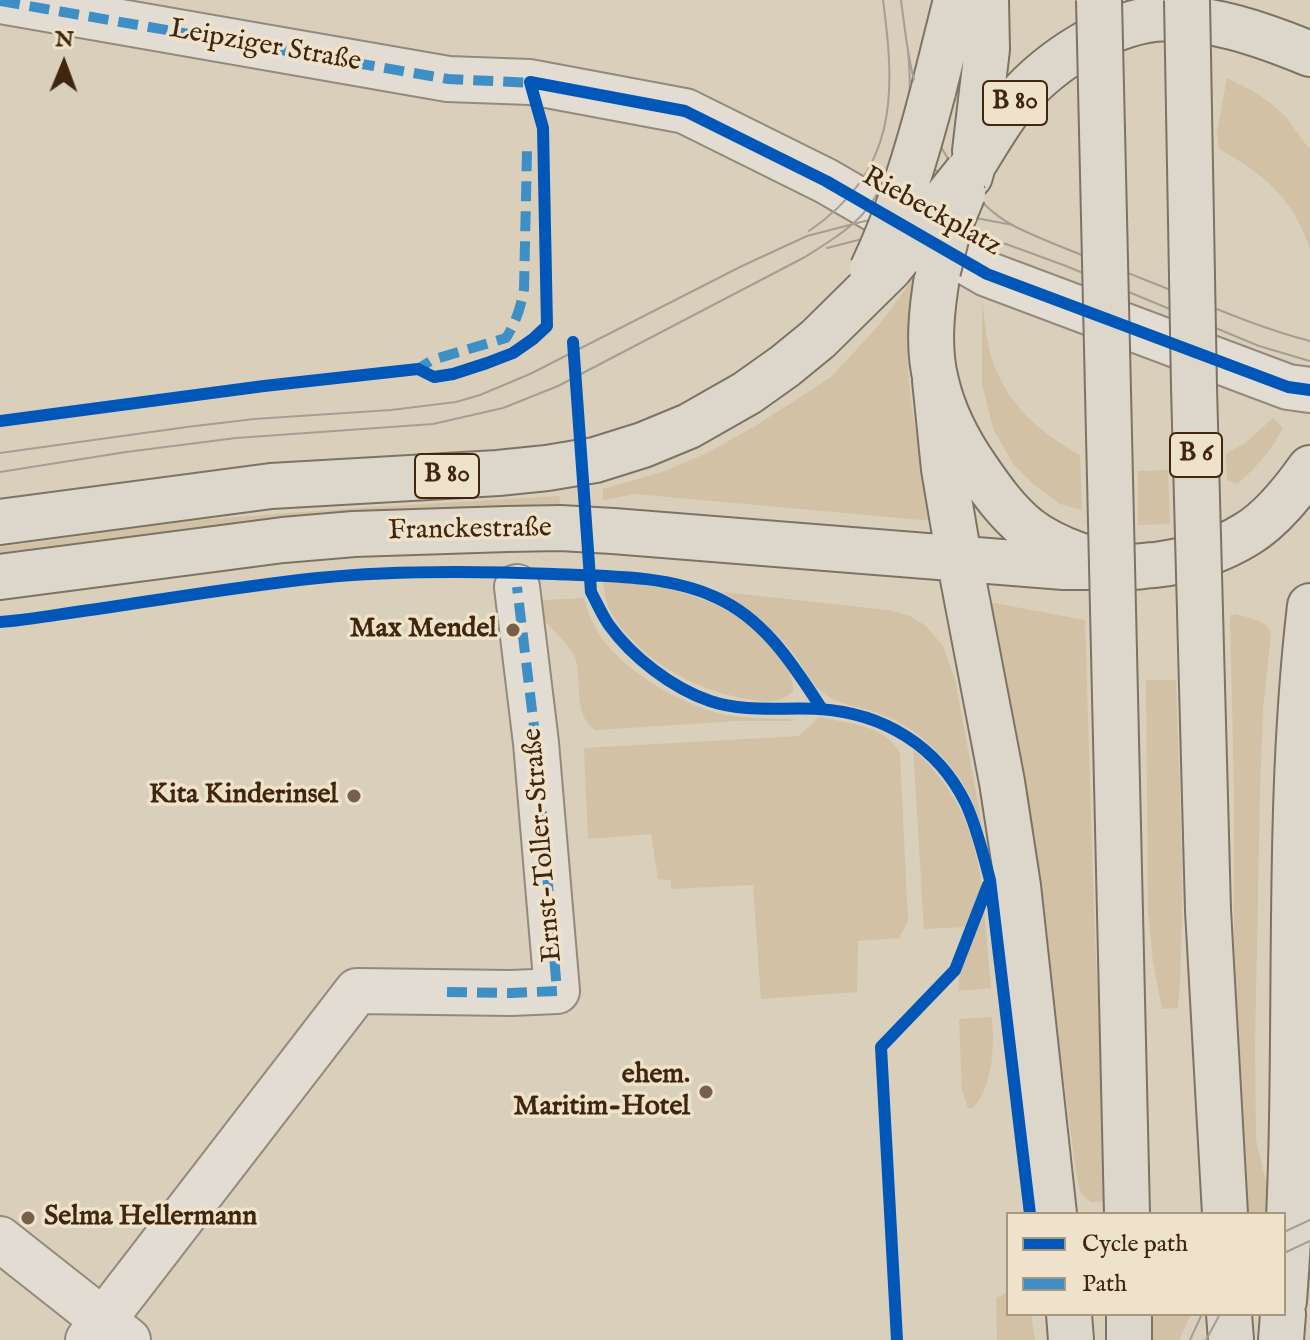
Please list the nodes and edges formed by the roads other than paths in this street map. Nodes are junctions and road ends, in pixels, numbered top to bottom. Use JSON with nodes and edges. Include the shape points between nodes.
{"nodes":[{"id":1,"x":956,"y":0,"type":"edge"},
{"id":2,"x":986,"y":0,"type":"edge"},
{"id":3,"x":1099,"y":0,"type":"edge"},
{"id":4,"x":1110,"y":0,"type":"edge"},
{"id":5,"x":0,"y":1,"type":"edge"},
{"id":6,"x":1171,"y":10,"type":"edge"},
{"id":7,"x":1310,"y":54,"type":"edge"},
{"id":8,"x":530,"y":82,"type":"joint"},
{"id":9,"x":970,"y":171,"type":"junction"},
{"id":10,"x":881,"y":269,"type":"junction"},
{"id":11,"x":935,"y":380,"type":"junction"},
{"id":12,"x":1310,"y":390,"type":"edge"},
{"id":13,"x":1310,"y":468,"type":"edge"},
{"id":14,"x":0,"y":522,"type":"edge"},
{"id":15,"x":959,"y":558,"type":"junction"},
{"id":16,"x":1132,"y":567,"type":"junction"},
{"id":17,"x":0,"y":577,"type":"edge"},
{"id":18,"x":517,"y":587,"type":"dead end"},
{"id":19,"x":1310,"y":606,"type":"edge"},
{"id":20,"x":1301,"y":1104,"type":"edge"},
{"id":21,"x":1054,"y":1212,"type":"edge"},
{"id":22,"x":1127,"y":1212,"type":"edge"},
{"id":23,"x":1225,"y":1212,"type":"edge"},
{"id":24,"x":0,"y":1239,"type":"edge"},
{"id":25,"x":1286,"y":1266,"type":"edge"},
{"id":26,"x":1069,"y":1316,"type":"edge"},
{"id":27,"x":1129,"y":1316,"type":"edge"},
{"id":28,"x":1229,"y":1316,"type":"edge"},
{"id":29,"x":1283,"y":1316,"type":"edge"},
{"id":30,"x":107,"y":1334,"type":"edge"},
{"id":31,"x":1071,"y":1340,"type":"edge"},
{"id":32,"x":1129,"y":1340,"type":"edge"},
{"id":33,"x":1231,"y":1340,"type":"edge"},
{"id":34,"x":1281,"y":1340,"type":"edge"}],
"edges":[{"from":1,"to":10,"type":"main road","number":"B 80","bridge":true},
{"from":2,"to":9,"type":"main road","via":[[987,49]]},
{"from":3,"to":22,"type":"main road","bridge":true},
{"from":4,"to":6,"type":"street"},
{"from":5,"to":8,"type":"street","name":"Leipziger Straße","via":[[448,79]]},
{"from":6,"to":7,"type":"main road","name":"Riebeckplatz","number":"B 80","via":[[1264,35]]},
{"from":6,"to":9,"type":"main road","name":"Riebeckplatz","number":"B 80","via":[[1065,56],[1010,108]]},
{"from":6,"to":23,"type":"main road","number":"B 6","bridge":true,"via":[[1194,372],[1208,910]]},
{"from":8,"to":12,"type":"street","name":"Riebeckplatz","via":[[685,111],[826,181],[987,274],[1288,387]]},
{"from":9,"to":10,"type":"main road","name":"Franckestraße","number":"B 80","bridge":true},
{"from":9,"to":11,"type":"main road","name":"Riebeckplatz","bridge":true,"via":[[938,271]]},
{"from":10,"to":14,"type":"main road","name":"Franckestraße","number":"B 80","via":[[818,339],[747,393],[689,426],[595,460],[498,473],[271,486]]},
{"from":11,"to":15,"type":"main road"},
{"from":11,"to":16,"type":"main road","name":"Riebeckplatz","number":"B 80","via":[[964,451],[1004,508],[1030,531],[1067,551]]},
{"from":13,"to":16,"type":"main road","name":"Riebeckplatz","number":"B 80","via":[[1250,533],[1195,558]]},
{"from":15,"to":16,"type":"main road","name":"Franckestraße","number":"B 80"},
{"from":15,"to":17,"type":"main road","name":"Franckestraße","number":"B 80","via":[[613,531],[507,529],[283,540]]},
{"from":15,"to":21,"type":"main road","via":[[1018,886]]},
{"from":18,"to":30,"type":"street","name":"Ernst-Toller-Straße","via":[[557,991],[357,991]]},
{"from":19,"to":20,"type":"main road","via":[[1294,920]]},
{"from":20,"to":25,"type":"main road"},
{"from":24,"to":30,"type":"street"},
{"from":26,"to":31,"type":"main road"},
{"from":27,"to":32,"type":"main road"},
{"from":28,"to":33,"type":"main road"},
{"from":29,"to":34,"type":"main road"}]}
